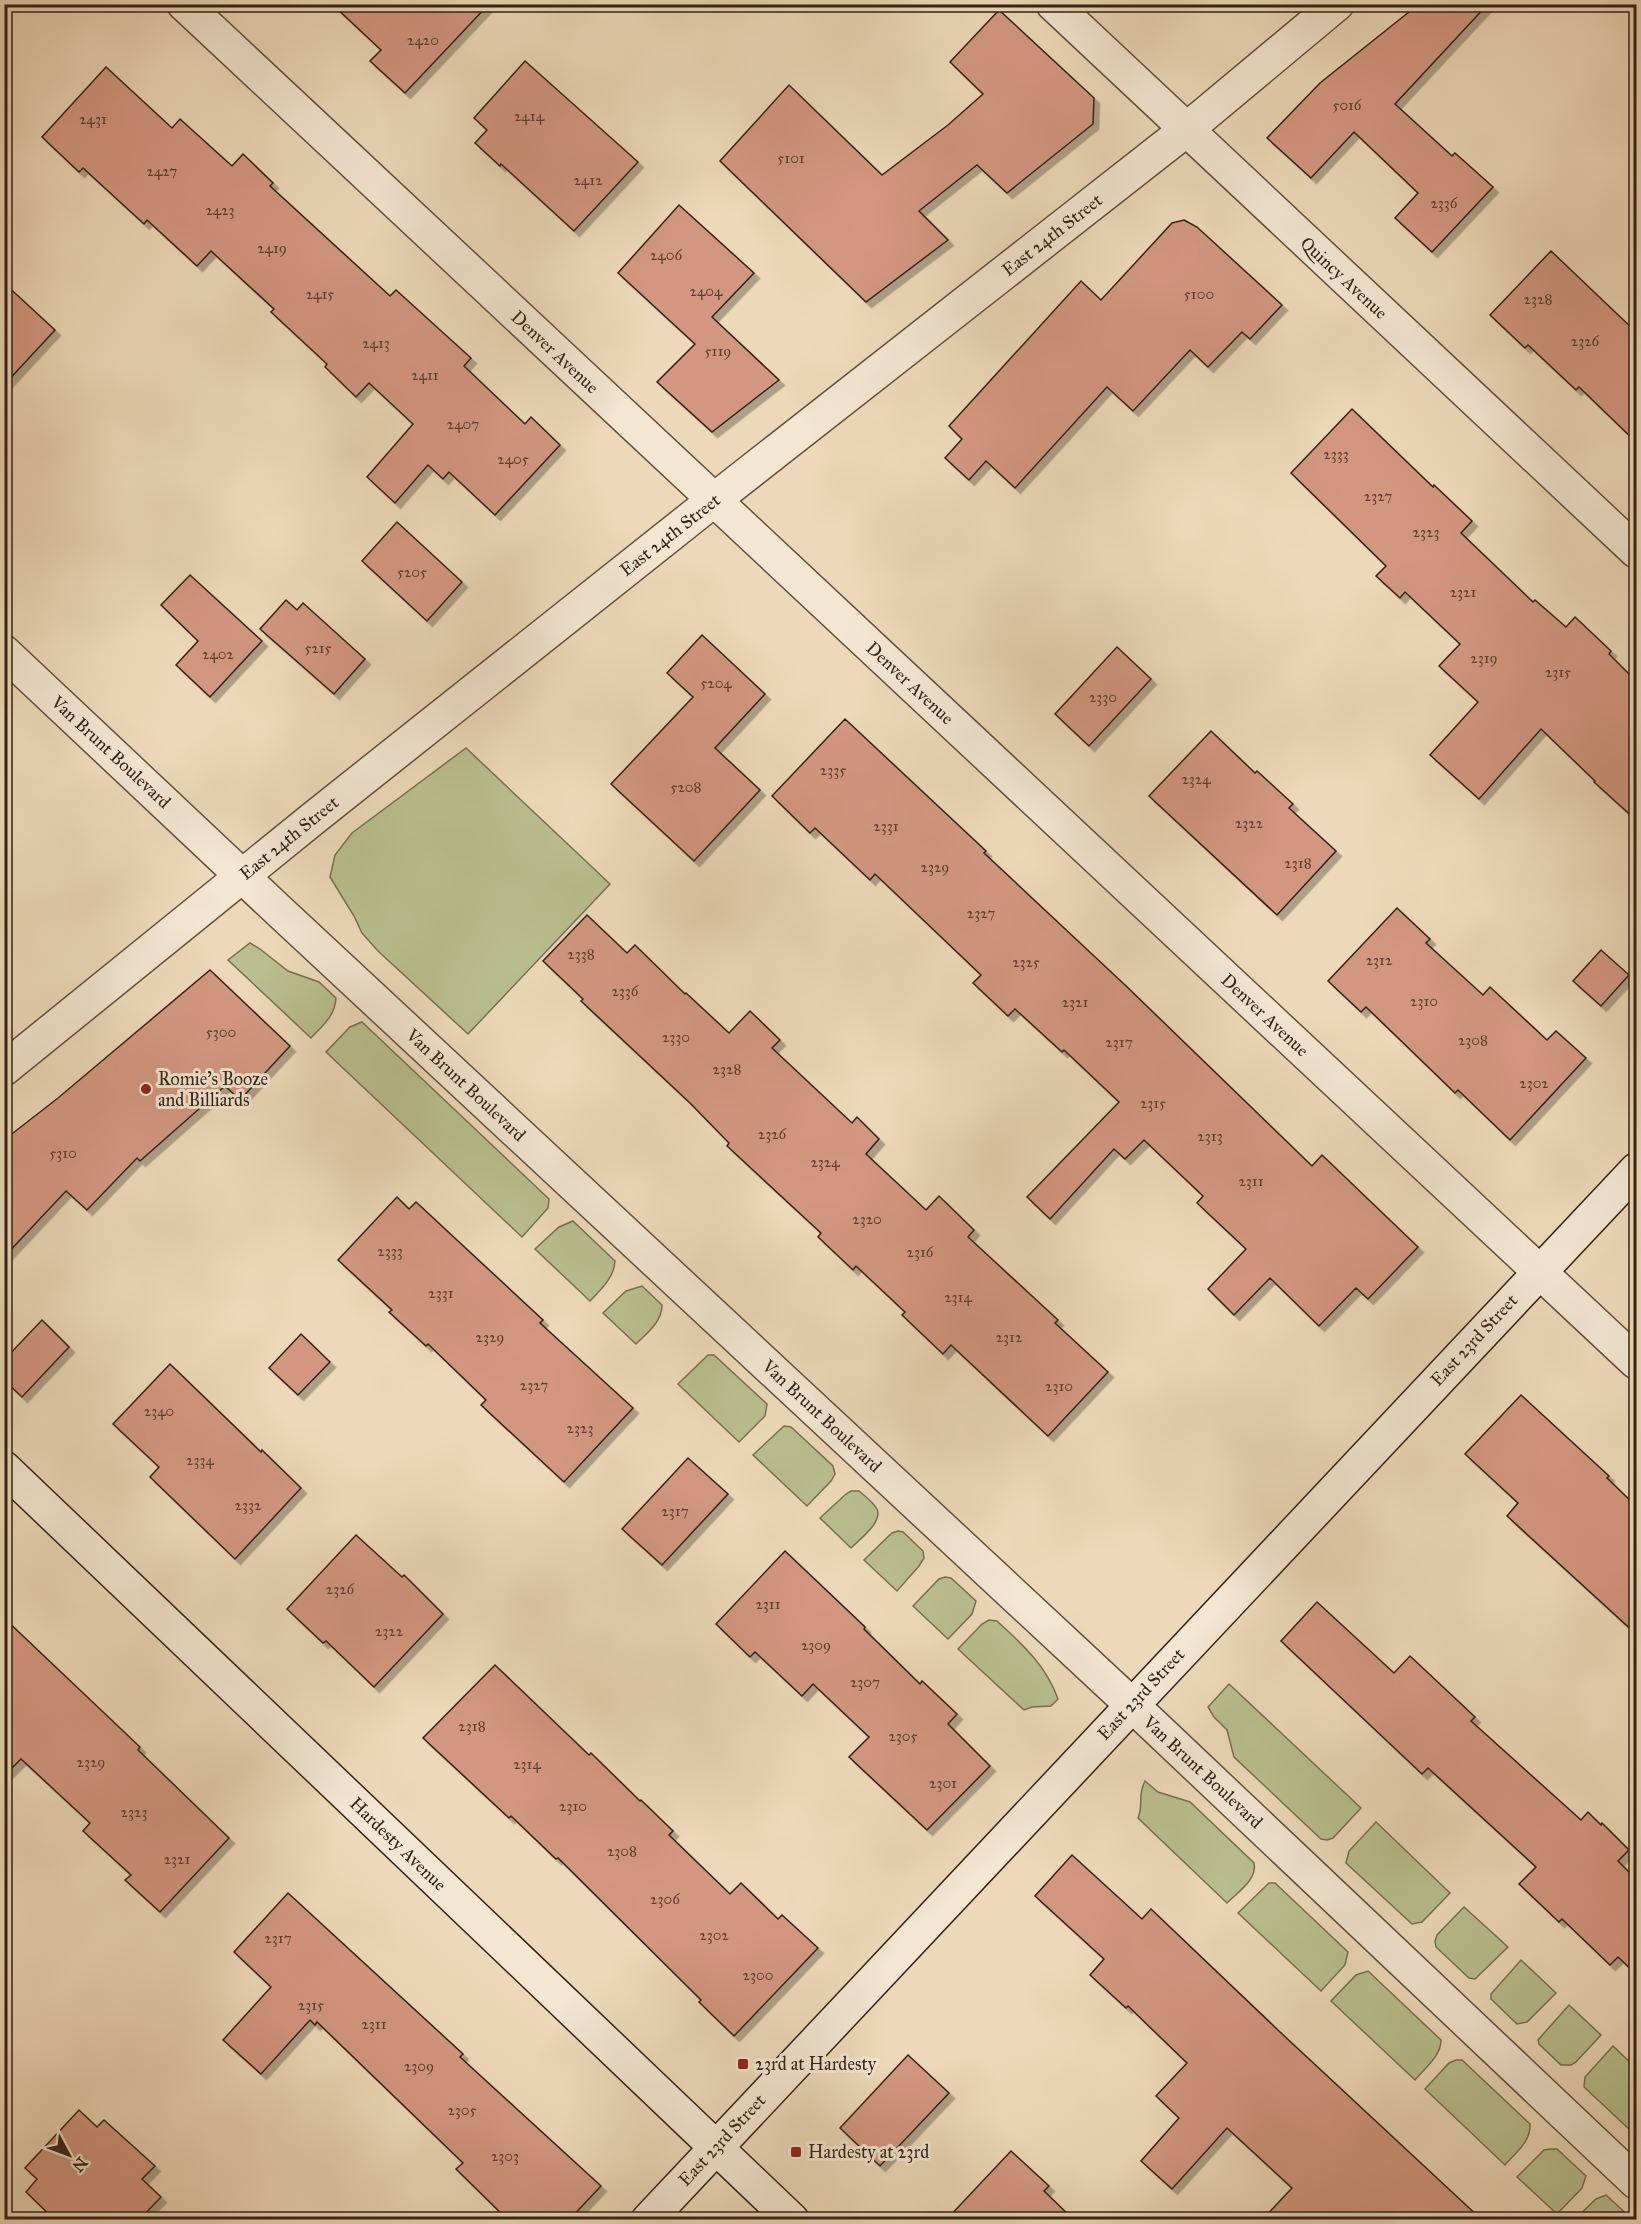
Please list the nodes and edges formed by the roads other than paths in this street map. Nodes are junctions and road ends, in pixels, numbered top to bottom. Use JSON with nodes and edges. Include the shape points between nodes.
{"nodes":[{"id":1,"x":184,"y":4,"type":"edge"},
{"id":2,"x":1053,"y":4,"type":"edge"},
{"id":3,"x":1337,"y":4,"type":"edge"},
{"id":4,"x":1186,"y":130,"type":"junction"},
{"id":5,"x":714,"y":500,"type":"junction"},
{"id":6,"x":1636,"y":551,"type":"edge"},
{"id":7,"x":4,"y":652,"type":"edge"},
{"id":8,"x":242,"y":876,"type":"junction"},
{"id":9,"x":4,"y":1069,"type":"edge"},
{"id":10,"x":1636,"y":1170,"type":"edge"},
{"id":11,"x":1540,"y":1271,"type":"junction"},
{"id":12,"x":1636,"y":1362,"type":"edge"},
{"id":13,"x":4,"y":1468,"type":"edge"},
{"id":14,"x":1132,"y":1705,"type":"junction"},
{"id":15,"x":716,"y":2148,"type":"junction"},
{"id":16,"x":1636,"y":2182,"type":"edge"},
{"id":17,"x":648,"y":2220,"type":"edge"},
{"id":18,"x":792,"y":2220,"type":"edge"}],
"edges":[{"from":1,"to":5,"type":"street","name":"Denver Avenue"},
{"from":2,"to":4,"type":"street","name":"Quincy Avenue"},
{"from":3,"to":4,"type":"street","name":"East 24th Street"},
{"from":4,"to":5,"type":"street","name":"East 24th Street"},
{"from":4,"to":6,"type":"street","name":"Quincy Avenue"},
{"from":5,"to":8,"type":"street","name":"East 24th Street"},
{"from":5,"to":11,"type":"street","name":"Denver Avenue"},
{"from":7,"to":8,"type":"street","name":"Van Brunt Boulevard"},
{"from":8,"to":9,"type":"street","name":"East 24th Street"},
{"from":8,"to":14,"type":"street","name":"Van Brunt Boulevard"},
{"from":10,"to":11,"type":"street","name":"East 23rd Street"},
{"from":11,"to":12,"type":"street","name":"Denver Avenue"},
{"from":11,"to":14,"type":"street","name":"East 23rd Street"},
{"from":13,"to":15,"type":"street","name":"Hardesty Avenue"},
{"from":14,"to":15,"type":"street","name":"East 23rd Street"},
{"from":14,"to":16,"type":"street","name":"Van Brunt Boulevard"},
{"from":15,"to":17,"type":"street","name":"East 23rd Street"},
{"from":15,"to":18,"type":"street","name":"Hardesty Avenue"}]}
